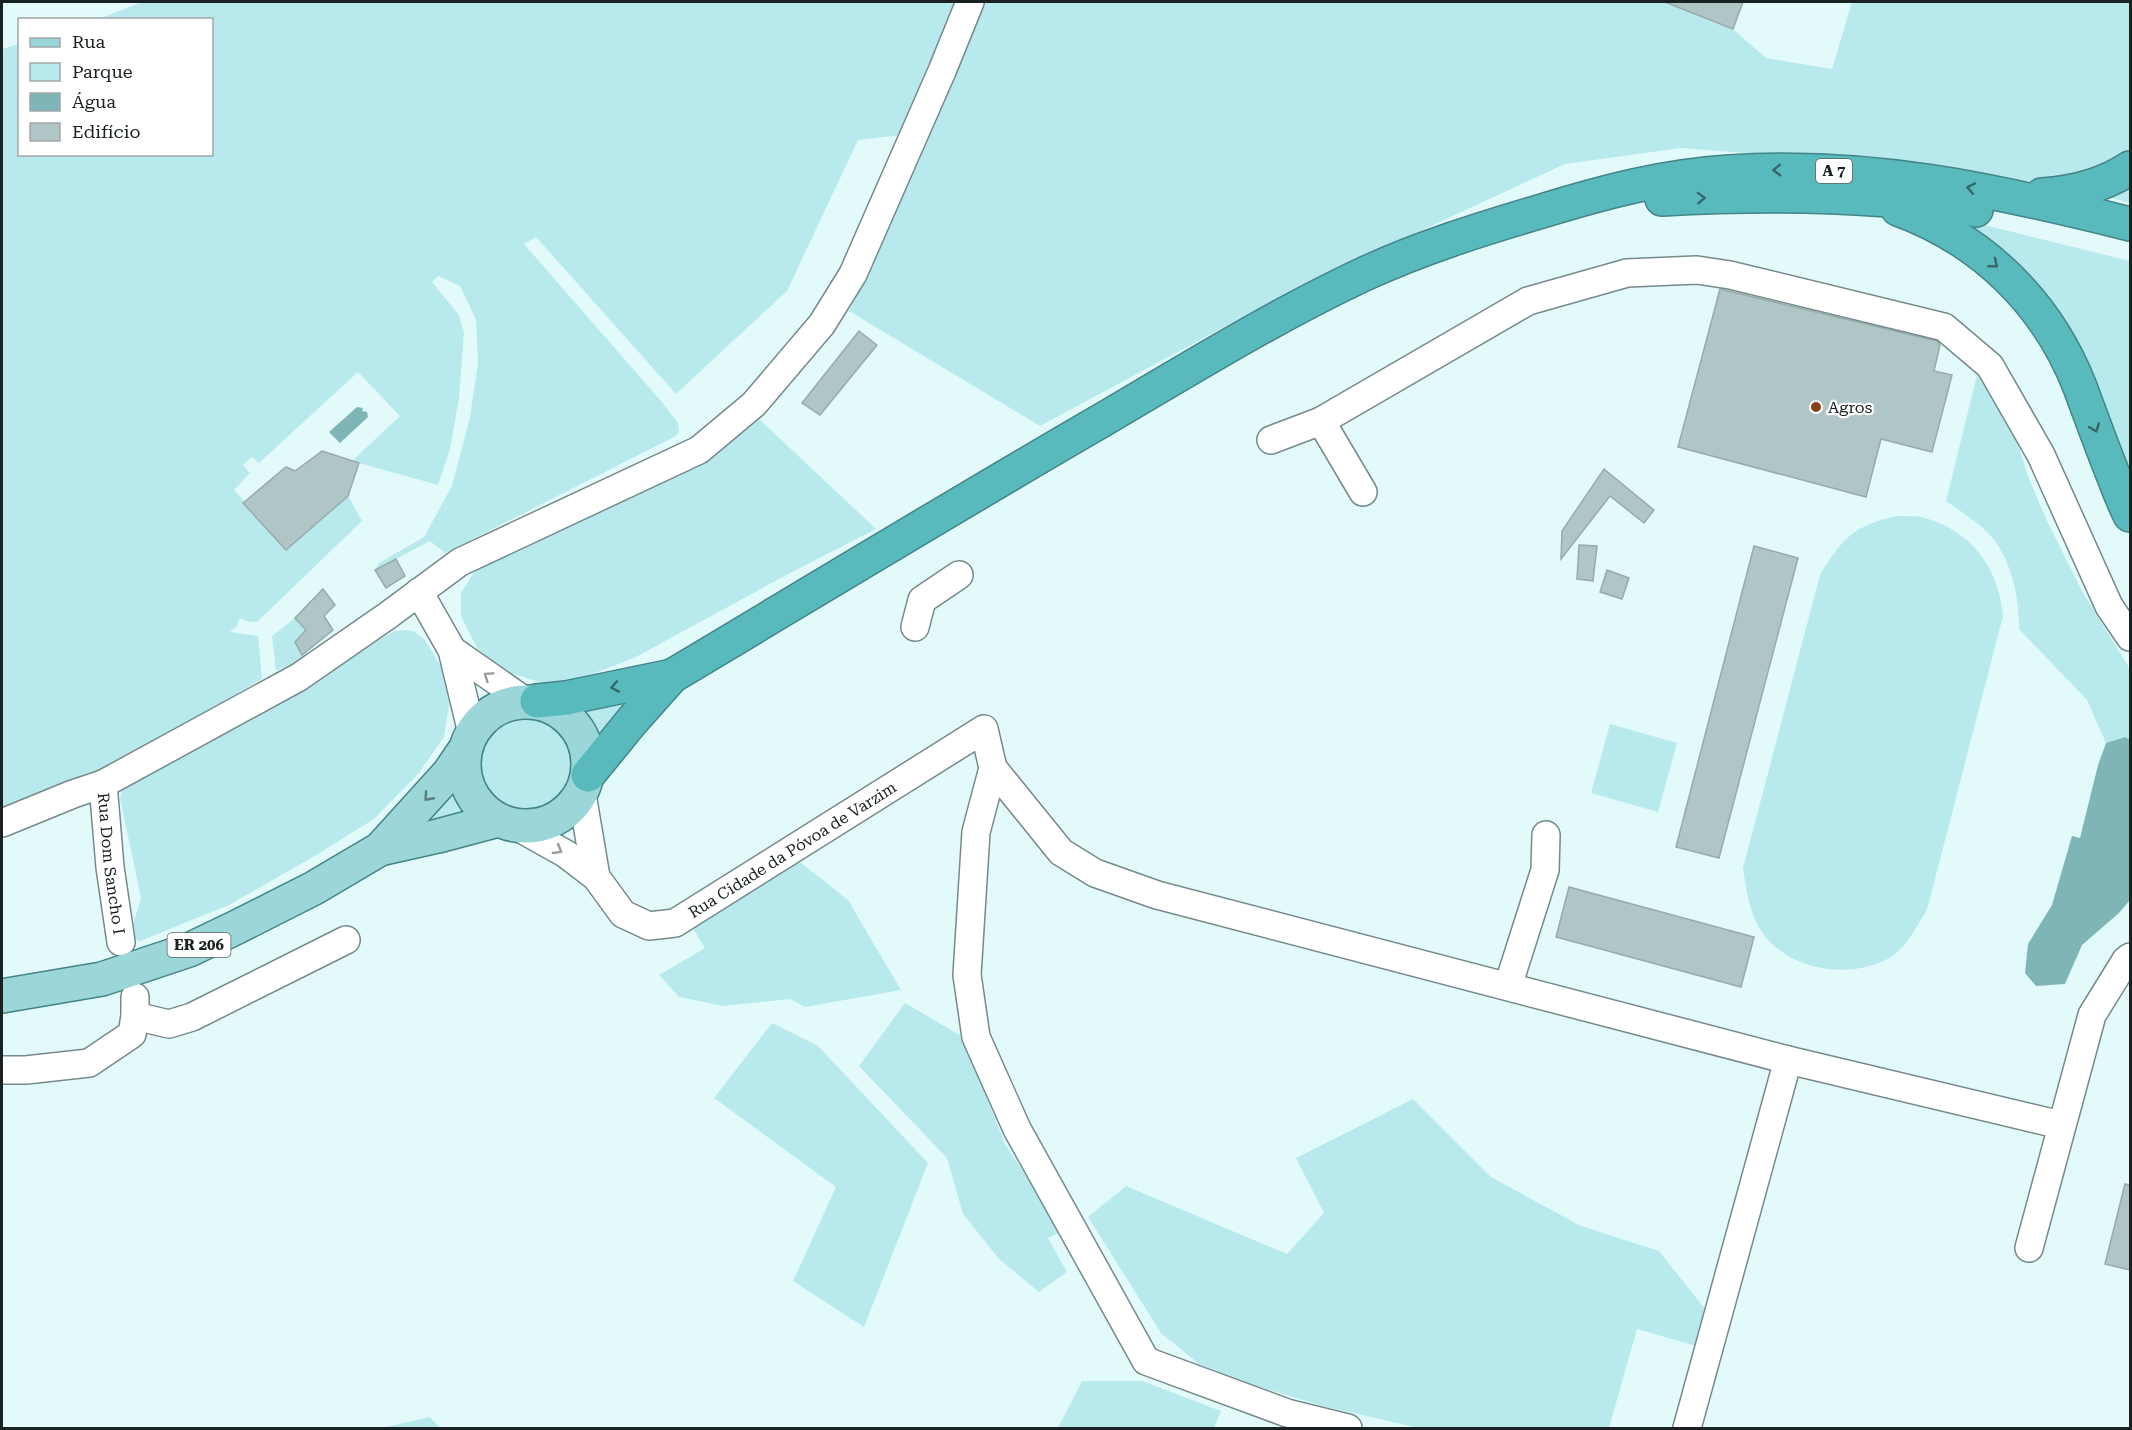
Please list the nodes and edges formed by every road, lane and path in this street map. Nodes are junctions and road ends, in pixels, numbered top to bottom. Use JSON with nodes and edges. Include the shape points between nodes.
{"nodes":[{"id":1,"x":970,"y":2,"type":"edge"},
{"id":2,"x":2130,"y":168,"type":"edge"},
{"id":3,"x":2009,"y":195,"type":"junction"},
{"id":4,"x":1868,"y":199,"type":"junction"},
{"id":5,"x":1538,"y":212,"type":"junction"},
{"id":6,"x":2130,"y":224,"type":"edge"},
{"id":7,"x":2130,"y":247,"type":"edge"},
{"id":8,"x":1321,"y":421,"type":"junction"},
{"id":9,"x":1271,"y":441,"type":"dead end"},
{"id":10,"x":1363,"y":492,"type":"dead end"},
{"id":11,"x":2130,"y":515,"type":"edge"},
{"id":12,"x":959,"y":575,"type":"dead end"},
{"id":13,"x":418,"y":592,"type":"junction"},
{"id":14,"x":915,"y":627,"type":"dead end"},
{"id":15,"x":2130,"y":637,"type":"edge"},
{"id":16,"x":452,"y":650,"type":"junction"},
{"id":17,"x":672,"y":676,"type":"junction"},
{"id":18,"x":531,"y":701,"type":"junction"},
{"id":19,"x":468,"y":742,"type":"junction"},
{"id":20,"x":993,"y":768,"type":"junction"},
{"id":21,"x":103,"y":784,"type":"junction"},
{"id":22,"x":585,"y":784,"type":"junction"},
{"id":23,"x":2,"y":823,"type":"edge"},
{"id":24,"x":507,"y":823,"type":"junction"},
{"id":25,"x":1546,"y":835,"type":"dead end"},
{"id":26,"x":380,"y":849,"type":"junction"},
{"id":27,"x":596,"y":877,"type":"junction"},
{"id":28,"x":346,"y":940,"type":"dead end"},
{"id":29,"x":121,"y":942,"type":"dead end"},
{"id":30,"x":2130,"y":957,"type":"edge"},
{"id":31,"x":1508,"y":986,"type":"junction"},
{"id":32,"x":2,"y":996,"type":"edge"},
{"id":33,"x":1788,"y":1060,"type":"junction"},
{"id":34,"x":2,"y":1070,"type":"edge"},
{"id":35,"x":2061,"y":1125,"type":"junction"},
{"id":36,"x":2030,"y":1248,"type":"dead end"},
{"id":37,"x":1348,"y":1428,"type":"edge"},
{"id":38,"x":1687,"y":1428,"type":"edge"}],
"edges":[{"from":1,"to":13,"type":"street","via":[[853,274],[822,324],[754,404],[699,450],[460,562]]},
{"from":2,"to":3,"type":"highway","via":[[2084,189],[2061,194]]},
{"from":3,"to":5,"type":"highway","number":"A 7","one_way":true,"via":[[1906,177],[1773,170],[1660,180]]},
{"from":3,"to":6,"type":"highway","number":"A 7"},
{"from":5,"to":4,"type":"highway","number":"A 7","one_way":true,"via":[[1686,198]]},
{"from":4,"to":7,"type":"highway","number":"A 7","via":[[1976,210]]},
{"from":4,"to":11,"type":"highway","one_way":true,"via":[[1904,211],[1963,241],[2010,277],[2027,296],[2055,337],[2078,383]]},
{"from":5,"to":17,"type":"highway","via":[[1411,254],[1283,315]]},
{"from":8,"to":9,"type":"street"},
{"from":8,"to":10,"type":"street"},
{"from":8,"to":15,"type":"street","via":[[1528,301],[1627,273],[1696,270],[1730,275],[1944,327],[1990,366],[2041,455],[2109,606]]},
{"from":12,"to":14,"type":"street","via":[[922,600]]},
{"from":13,"to":16,"type":"street"},
{"from":13,"to":21,"type":"street","via":[[299,676]]},
{"from":18,"to":16,"type":"street","one_way":true},
{"from":16,"to":19,"type":"street"},
{"from":17,"to":18,"type":"highway","one_way":true,"via":[[566,698]]},
{"from":17,"to":22,"type":"highway"},
{"from":18,"to":19,"type":"main road","via":[[498,709],[482,722]]},
{"from":18,"to":22,"type":"main road","via":[[561,711],[582,736],[588,755]]},
{"from":19,"to":24,"type":"main road","via":[[463,764],[470,792],[481,807]]},
{"from":19,"to":26,"type":"main road","one_way":true,"via":[[449,773]]},
{"from":20,"to":27,"type":"street","name":"Rua Cidade da Póvoa de Varzim","via":[[984,729],[675,923],[649,926],[622,914]]},
{"from":20,"to":31,"type":"street","via":[[1061,852],[1095,873],[1157,895]]},
{"from":20,"to":37,"type":"street","via":[[976,832],[967,975],[976,1036],[1017,1129],[1146,1360],[1287,1413]]},
{"from":21,"to":23,"type":"street"},
{"from":21,"to":29,"type":"street","name":"Rua Dom Sancho I"},
{"from":22,"to":24,"type":"main road","via":[[570,809],[554,820],[535,825]]},
{"from":22,"to":27,"type":"street"},
{"from":24,"to":26,"type":"main road"},
{"from":24,"to":27,"type":"street","name":"Rua Cidade da Póvoa de Varzim","one_way":true,"via":[[566,854]]},
{"from":25,"to":31,"type":"street","via":[[1545,870]]},
{"from":26,"to":32,"type":"main road","number":"ER 206","via":[[314,888],[189,950],[102,979]]},
{"from":28,"to":34,"type":"street","via":[[192,1017],[169,1024],[135,1006],[132,1034],[89,1063]]},
{"from":30,"to":35,"type":"street","via":[[2092,1015]]},
{"from":31,"to":33,"type":"street"},
{"from":33,"to":35,"type":"street"},
{"from":33,"to":38,"type":"street"},
{"from":35,"to":36,"type":"street"}]}
